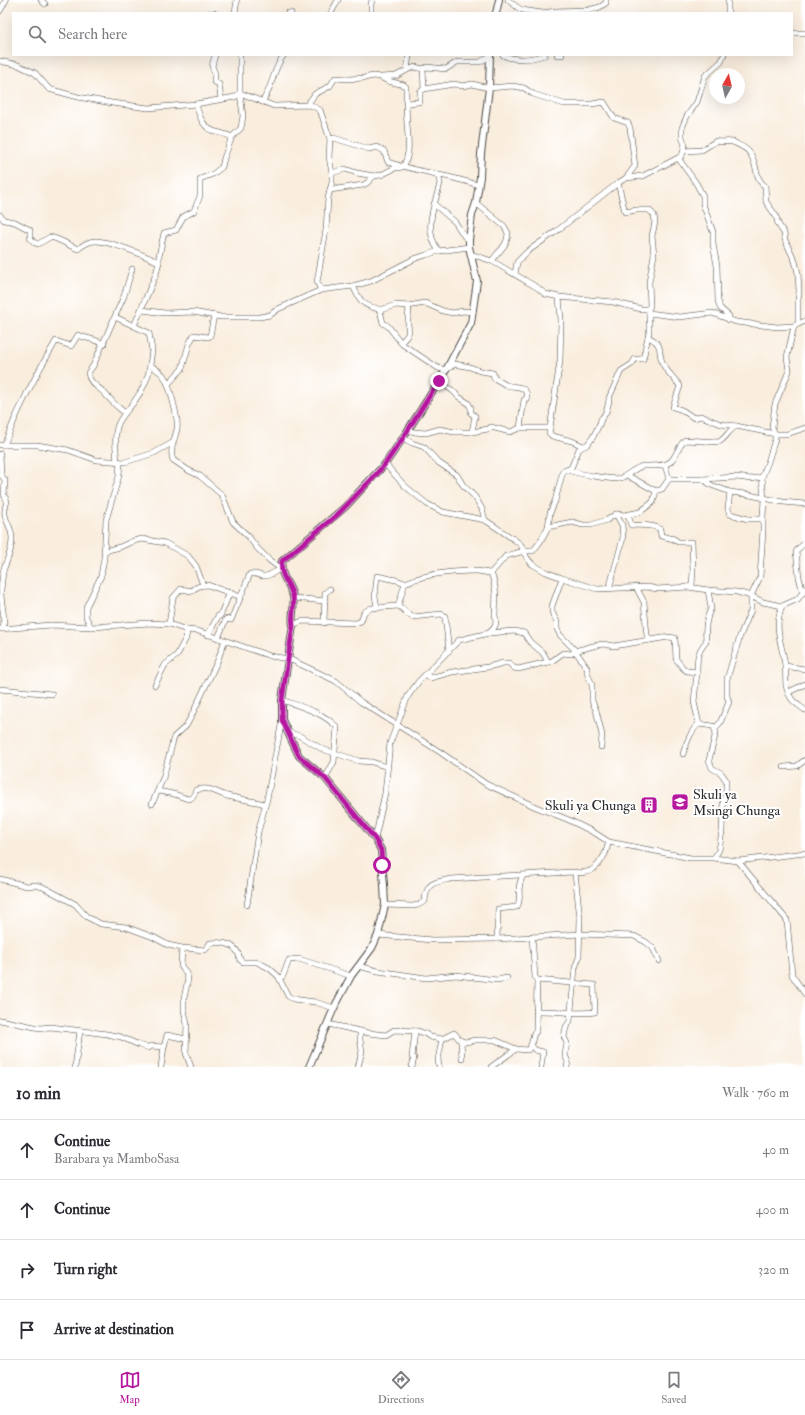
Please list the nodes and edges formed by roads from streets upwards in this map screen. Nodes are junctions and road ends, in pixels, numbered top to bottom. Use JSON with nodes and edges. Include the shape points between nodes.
{"nodes":[{"id":1,"x":5,"y":0,"type":"edge"},
{"id":2,"x":237,"y":0,"type":"edge"},
{"id":3,"x":338,"y":0,"type":"edge"},
{"id":4,"x":372,"y":0,"type":"edge"},
{"id":5,"x":499,"y":0,"type":"edge"},
{"id":6,"x":508,"y":0,"type":"edge"},
{"id":7,"x":606,"y":0,"type":"edge"},
{"id":8,"x":728,"y":0,"type":"edge"},
{"id":9,"x":0,"y":11,"type":"edge"},
{"id":10,"x":235,"y":12,"type":"edge"},
{"id":11,"x":332,"y":12,"type":"edge"},
{"id":12,"x":371,"y":12,"type":"edge"},
{"id":13,"x":496,"y":12,"type":"edge"},
{"id":14,"x":535,"y":12,"type":"edge"},
{"id":15,"x":549,"y":12,"type":"edge"},
{"id":16,"x":728,"y":12,"type":"edge"},
{"id":17,"x":793,"y":33,"type":"edge"},
{"id":18,"x":805,"y":33,"type":"edge"},
{"id":19,"x":215,"y":56,"type":"edge"},
{"id":20,"x":240,"y":56,"type":"edge"},
{"id":21,"x":283,"y":56,"type":"edge"},
{"id":22,"x":409,"y":56,"type":"edge"},
{"id":23,"x":489,"y":56,"type":"edge"},
{"id":24,"x":490,"y":56,"type":"edge"},
{"id":25,"x":507,"y":56,"type":"edge"},
{"id":26,"x":538,"y":56,"type":"edge"},
{"id":27,"x":724,"y":56,"type":"edge"},
{"id":28,"x":0,"y":61,"type":"edge"},
{"id":29,"x":423,"y":69,"type":"junction"},
{"id":30,"x":407,"y":70,"type":"junction"},
{"id":31,"x":382,"y":77,"type":"junction"},
{"id":32,"x":489,"y":88,"type":"junction"},
{"id":33,"x":424,"y":89,"type":"junction"},
{"id":34,"x":240,"y":93,"type":"junction"},
{"id":35,"x":222,"y":99,"type":"junction"},
{"id":36,"x":262,"y":102,"type":"junction"},
{"id":37,"x":407,"y":103,"type":"junction"},
{"id":38,"x":196,"y":104,"type":"junction"},
{"id":39,"x":307,"y":105,"type":"junction"},
{"id":40,"x":232,"y":137,"type":"junction"},
{"id":41,"x":330,"y":139,"type":"junction"},
{"id":42,"x":684,"y":151,"type":"junction"},
{"id":43,"x":678,"y":158,"type":"junction"},
{"id":44,"x":403,"y":167,"type":"junction"},
{"id":45,"x":332,"y":173,"type":"junction"},
{"id":46,"x":436,"y":174,"type":"junction"},
{"id":47,"x":374,"y":176,"type":"junction"},
{"id":48,"x":626,"y":178,"type":"junction"},
{"id":49,"x":618,"y":183,"type":"junction"},
{"id":50,"x":478,"y":185,"type":"junction"},
{"id":51,"x":330,"y":190,"type":"junction"},
{"id":52,"x":476,"y":203,"type":"junction"},
{"id":53,"x":434,"y":204,"type":"junction"},
{"id":54,"x":0,"y":215,"type":"edge"},
{"id":55,"x":470,"y":247,"type":"junction"},
{"id":56,"x":438,"y":251,"type":"junction"},
{"id":57,"x":492,"y":261,"type":"junction"},
{"id":58,"x":159,"y":262,"type":"junction"},
{"id":59,"x":132,"y":269,"type":"dead end"},
{"id":60,"x":515,"y":274,"type":"junction"},
{"id":61,"x":353,"y":286,"type":"junction"},
{"id":62,"x":321,"y":290,"type":"junction"},
{"id":63,"x":560,"y":297,"type":"junction"},
{"id":64,"x":408,"y":306,"type":"junction"},
{"id":65,"x":142,"y":310,"type":"junction"},
{"id":66,"x":380,"y":310,"type":"junction"},
{"id":67,"x":648,"y":311,"type":"junction"},
{"id":68,"x":473,"y":312,"type":"junction"},
{"id":69,"x":214,"y":315,"type":"junction"},
{"id":70,"x":115,"y":317,"type":"junction"},
{"id":71,"x":729,"y":320,"type":"junction"},
{"id":72,"x":805,"y":320,"type":"edge"},
{"id":73,"x":796,"y":325,"type":"junction"},
{"id":74,"x":134,"y":326,"type":"junction"},
{"id":75,"x":648,"y":337,"type":"junction"},
{"id":76,"x":401,"y":342,"type":"junction"},
{"id":77,"x":104,"y":344,"type":"junction"},
{"id":78,"x":150,"y":365,"type":"junction"},
{"id":79,"x":446,"y":370,"type":"junction"},
{"id":80,"x":439,"y":381,"type":"junction"},
{"id":81,"x":168,"y":384,"type":"junction"},
{"id":82,"x":125,"y":413,"type":"junction"},
{"id":83,"x":736,"y":426,"type":"junction"},
{"id":84,"x":520,"y":428,"type":"junction"},
{"id":85,"x":550,"y":428,"type":"junction"},
{"id":86,"x":805,"y":428,"type":"edge"},
{"id":87,"x":408,"y":430,"type":"junction"},
{"id":88,"x":472,"y":432,"type":"junction"},
{"id":89,"x":775,"y":434,"type":"junction"},
{"id":90,"x":403,"y":438,"type":"junction"},
{"id":91,"x":172,"y":443,"type":"junction"},
{"id":92,"x":2,"y":445,"type":"edge"},
{"id":93,"x":583,"y":446,"type":"junction"},
{"id":94,"x":0,"y":454,"type":"edge"},
{"id":95,"x":118,"y":462,"type":"junction"},
{"id":96,"x":385,"y":464,"type":"junction"},
{"id":97,"x":665,"y":465,"type":"junction"},
{"id":98,"x":566,"y":470,"type":"junction"},
{"id":99,"x":628,"y":474,"type":"junction"},
{"id":100,"x":762,"y":477,"type":"junction"},
{"id":101,"x":669,"y":479,"type":"junction"},
{"id":102,"x":703,"y":479,"type":"junction"},
{"id":103,"x":656,"y":491,"type":"junction"},
{"id":104,"x":730,"y":492,"type":"junction"},
{"id":105,"x":764,"y":498,"type":"junction"},
{"id":106,"x":805,"y":504,"type":"edge"},
{"id":107,"x":616,"y":514,"type":"junction"},
{"id":108,"x":628,"y":514,"type":"junction"},
{"id":109,"x":763,"y":519,"type":"junction"},
{"id":110,"x":485,"y":520,"type":"junction"},
{"id":111,"x":548,"y":527,"type":"junction"},
{"id":112,"x":805,"y":543,"type":"edge"},
{"id":113,"x":104,"y":551,"type":"junction"},
{"id":114,"x":524,"y":551,"type":"junction"},
{"id":115,"x":280,"y":568,"type":"junction"},
{"id":116,"x":491,"y":573,"type":"junction"},
{"id":117,"x":562,"y":578,"type":"junction"},
{"id":118,"x":405,"y":583,"type":"junction"},
{"id":119,"x":203,"y":585,"type":"junction"},
{"id":120,"x":688,"y":587,"type":"junction"},
{"id":121,"x":636,"y":588,"type":"junction"},
{"id":122,"x":330,"y":589,"type":"dead end"},
{"id":123,"x":609,"y":589,"type":"junction"},
{"id":124,"x":708,"y":590,"type":"junction"},
{"id":125,"x":230,"y":592,"type":"junction"},
{"id":126,"x":804,"y":592,"type":"edge"},
{"id":127,"x":752,"y":596,"type":"junction"},
{"id":128,"x":241,"y":597,"type":"junction"},
{"id":129,"x":294,"y":598,"type":"junction"},
{"id":130,"x":324,"y":601,"type":"junction"},
{"id":131,"x":398,"y":606,"type":"junction"},
{"id":132,"x":782,"y":606,"type":"junction"},
{"id":133,"x":377,"y":607,"type":"junction"},
{"id":134,"x":324,"y":623,"type":"junction"},
{"id":135,"x":169,"y":624,"type":"junction"},
{"id":136,"x":293,"y":625,"type":"junction"},
{"id":137,"x":91,"y":627,"type":"junction"},
{"id":138,"x":2,"y":629,"type":"edge"},
{"id":139,"x":187,"y":630,"type":"junction"},
{"id":140,"x":489,"y":633,"type":"junction"},
{"id":141,"x":208,"y":635,"type":"junction"},
{"id":142,"x":218,"y":638,"type":"junction"},
{"id":143,"x":225,"y":640,"type":"junction"},
{"id":144,"x":650,"y":640,"type":"junction"},
{"id":145,"x":449,"y":651,"type":"junction"},
{"id":146,"x":575,"y":651,"type":"junction"},
{"id":147,"x":289,"y":659,"type":"junction"},
{"id":148,"x":548,"y":662,"type":"junction"},
{"id":149,"x":785,"y":666,"type":"junction"},
{"id":150,"x":805,"y":670,"type":"edge"},
{"id":151,"x":697,"y":672,"type":"junction"},
{"id":152,"x":426,"y":674,"type":"junction"},
{"id":153,"x":805,"y":684,"type":"edge"},
{"id":154,"x":155,"y":685,"type":"dead end"},
{"id":155,"x":0,"y":689,"type":"edge"},
{"id":156,"x":788,"y":692,"type":"junction"},
{"id":157,"x":52,"y":694,"type":"dead end"},
{"id":158,"x":282,"y":700,"type":"junction"},
{"id":159,"x":805,"y":710,"type":"edge"},
{"id":160,"x":282,"y":720,"type":"junction"},
{"id":161,"x":699,"y":724,"type":"junction"},
{"id":162,"x":397,"y":725,"type":"junction"},
{"id":163,"x":715,"y":728,"type":"junction"},
{"id":164,"x":287,"y":732,"type":"junction"},
{"id":165,"x":601,"y":747,"type":"dead end"},
{"id":166,"x":335,"y":753,"type":"junction"},
{"id":167,"x":683,"y":754,"type":"dead end"},
{"id":168,"x":805,"y":760,"type":"edge"},
{"id":169,"x":387,"y":766,"type":"junction"},
{"id":170,"x":784,"y":767,"type":"dead end"},
{"id":171,"x":325,"y":778,"type":"junction"},
{"id":172,"x":158,"y":791,"type":"junction"},
{"id":173,"x":152,"y":804,"type":"dead end"},
{"id":174,"x":265,"y":804,"type":"junction"},
{"id":175,"x":375,"y":839,"type":"junction"},
{"id":176,"x":609,"y":842,"type":"junction"},
{"id":177,"x":805,"y":854,"type":"edge"},
{"id":178,"x":714,"y":858,"type":"junction"},
{"id":179,"x":738,"y":861,"type":"junction"},
{"id":180,"x":575,"y":872,"type":"junction"},
{"id":181,"x":523,"y":876,"type":"junction"},
{"id":182,"x":0,"y":879,"type":"edge"},
{"id":183,"x":247,"y":905,"type":"dead end"},
{"id":184,"x":385,"y":905,"type":"junction"},
{"id":185,"x":580,"y":934,"type":"junction"},
{"id":186,"x":378,"y":935,"type":"junction"},
{"id":187,"x":532,"y":936,"type":"junction"},
{"id":188,"x":497,"y":939,"type":"junction"},
{"id":189,"x":182,"y":948,"type":"junction"},
{"id":190,"x":659,"y":961,"type":"dead end"},
{"id":191,"x":358,"y":966,"type":"junction"},
{"id":192,"x":351,"y":976,"type":"junction"},
{"id":193,"x":280,"y":978,"type":"junction"},
{"id":194,"x":507,"y":978,"type":"dead end"},
{"id":195,"x":537,"y":980,"type":"junction"},
{"id":196,"x":574,"y":982,"type":"junction"},
{"id":197,"x":805,"y":994,"type":"edge"},
{"id":198,"x":334,"y":1008,"type":"junction"},
{"id":199,"x":536,"y":1011,"type":"junction"},
{"id":200,"x":572,"y":1012,"type":"junction"},
{"id":201,"x":0,"y":1020,"type":"edge"},
{"id":202,"x":328,"y":1024,"type":"junction"},
{"id":203,"x":80,"y":1031,"type":"junction"},
{"id":204,"x":360,"y":1031,"type":"junction"},
{"id":205,"x":416,"y":1031,"type":"junction"},
{"id":206,"x":186,"y":1039,"type":"junction"},
{"id":207,"x":442,"y":1039,"type":"junction"},
{"id":208,"x":461,"y":1041,"type":"junction"},
{"id":209,"x":531,"y":1045,"type":"junction"},
{"id":210,"x":164,"y":1047,"type":"junction"},
{"id":211,"x":516,"y":1049,"type":"junction"},
{"id":212,"x":462,"y":1058,"type":"dead end"},
{"id":213,"x":76,"y":1067,"type":"edge"},
{"id":214,"x":161,"y":1067,"type":"edge"},
{"id":215,"x":190,"y":1067,"type":"edge"},
{"id":216,"x":309,"y":1067,"type":"edge"},
{"id":217,"x":358,"y":1067,"type":"edge"},
{"id":218,"x":412,"y":1067,"type":"edge"},
{"id":219,"x":439,"y":1067,"type":"edge"},
{"id":220,"x":491,"y":1067,"type":"edge"},
{"id":221,"x":541,"y":1067,"type":"edge"},
{"id":222,"x":567,"y":1067,"type":"edge"}],
"edges":[{"from":1,"to":9,"type":"street"},
{"from":2,"to":10,"type":"street"},
{"from":3,"to":11,"type":"street"},
{"from":4,"to":12,"type":"street"},
{"from":5,"to":13,"type":"street"},
{"from":6,"to":14,"type":"street","via":[[522,10]]},
{"from":7,"to":15,"type":"street","via":[[600,7],[588,10]]},
{"from":8,"to":16,"type":"street"},
{"from":17,"to":18,"type":"street"},
{"from":19,"to":35,"type":"street","via":[[212,66],[214,82],[219,84]]},
{"from":20,"to":34,"type":"street"},
{"from":21,"to":36,"type":"street","via":[[277,64],[272,85]]},
{"from":22,"to":30,"type":"street"},
{"from":23,"to":29,"type":"street","via":[[480,62],[457,62],[446,69]]},
{"from":24,"to":32,"type":"street"},
{"from":25,"to":26,"type":"street"},
{"from":27,"to":42,"type":"street","via":[[721,62],[704,76],[697,102],[682,128]]},
{"from":28,"to":38,"type":"street","via":[[18,65],[35,73],[49,89],[78,97],[148,108]]},
{"from":29,"to":30,"type":"street","via":[[415,67]]},
{"from":29,"to":33,"type":"street"},
{"from":30,"to":31,"type":"street","via":[[396,76]]},
{"from":31,"to":37,"type":"street","via":[[406,87]]},
{"from":31,"to":39,"type":"street","via":[[335,78],[330,86],[315,94]]},
{"from":32,"to":33,"type":"street","via":[[472,84],[454,84]]},
{"from":32,"to":48,"type":"street","via":[[524,88],[533,94],[564,104],[604,102],[614,118],[628,123],[630,128],[635,166]]},
{"from":32,"to":50,"type":"street"},
{"from":33,"to":37,"type":"street","via":[[420,92],[419,102]]},
{"from":34,"to":35,"type":"street","via":[[235,97]]},
{"from":34,"to":36,"type":"street"},
{"from":34,"to":40,"type":"street","via":[[243,116],[241,128]]},
{"from":35,"to":38,"type":"street"},
{"from":36,"to":39,"type":"street","via":[[282,107]]},
{"from":37,"to":44,"type":"street","via":[[410,142]]},
{"from":38,"to":40,"type":"street","via":[[201,121],[212,130]]},
{"from":39,"to":41,"type":"street","via":[[320,110]]},
{"from":40,"to":58,"type":"street","via":[[222,168],[200,179],[200,196],[194,211],[183,217],[176,230],[164,233],[158,256]]},
{"from":41,"to":44,"type":"street","via":[[369,148],[377,147],[384,151],[388,162]]},
{"from":41,"to":45,"type":"street"},
{"from":42,"to":43,"type":"street"},
{"from":42,"to":73,"type":"street","via":[[702,150],[716,141],[734,142],[749,152],[758,179],[765,186],[766,202],[776,216],[795,261],[799,291]]},
{"from":43,"to":48,"type":"street","via":[[643,176]]},
{"from":43,"to":71,"type":"street","via":[[703,196],[703,204],[713,232],[718,272],[718,301],[720,308],[729,316]]},
{"from":44,"to":46,"type":"street"},
{"from":44,"to":47,"type":"street"},
{"from":45,"to":47,"type":"street","via":[[345,169]]},
{"from":45,"to":51,"type":"street"},
{"from":46,"to":50,"type":"street"},
{"from":46,"to":53,"type":"street","via":[[440,183]]},
{"from":47,"to":51,"type":"street","via":[[363,185]]},
{"from":48,"to":49,"type":"street"},
{"from":49,"to":60,"type":"street","via":[[528,251],[517,262]]},
{"from":49,"to":67,"type":"street","via":[[625,212],[649,210],[654,215],[654,255],[649,282]]},
{"from":50,"to":52,"type":"street"},
{"from":51,"to":62,"type":"street","via":[[326,230],[316,282]]},
{"from":52,"to":55,"type":"street","via":[[472,215]]},
{"from":52,"to":57,"type":"street","via":[[504,226],[508,233],[506,243]]},
{"from":53,"to":55,"type":"street","via":[[455,222]]},
{"from":53,"to":56,"type":"street","via":[[430,218],[431,237]]},
{"from":54,"to":58,"type":"street","via":[[4,220],[15,222],[30,230],[30,238],[38,244],[50,237],[78,249],[96,241],[124,247]]},
{"from":55,"to":56,"type":"street"},
{"from":55,"to":57,"type":"street"},
{"from":55,"to":68,"type":"street","via":[[477,281]]},
{"from":56,"to":61,"type":"street","via":[[414,259],[371,281]]},
{"from":57,"to":60,"type":"street"},
{"from":58,"to":65,"type":"street"},
{"from":59,"to":70,"type":"street"},
{"from":60,"to":63,"type":"street","via":[[545,294]]},
{"from":61,"to":62,"type":"street"},
{"from":61,"to":66,"type":"street","via":[[364,304]]},
{"from":62,"to":69,"type":"street","via":[[270,315]]},
{"from":63,"to":67,"type":"street","via":[[613,302]]},
{"from":63,"to":85,"type":"street","via":[[560,361]]},
{"from":64,"to":66,"type":"street","via":[[396,305]]},
{"from":64,"to":68,"type":"street","via":[[425,302],[443,311]]},
{"from":64,"to":76,"type":"street","via":[[410,328]]},
{"from":65,"to":69,"type":"street"},
{"from":65,"to":74,"type":"street"},
{"from":66,"to":76,"type":"street","via":[[383,323]]},
{"from":67,"to":71,"type":"street","via":[[680,317],[712,313]]},
{"from":67,"to":75,"type":"street"},
{"from":68,"to":79,"type":"street","via":[[471,324]]},
{"from":69,"to":81,"type":"street","via":[[210,336],[194,335],[188,344],[182,369]]},
{"from":70,"to":74,"type":"street"},
{"from":70,"to":77,"type":"street"},
{"from":71,"to":73,"type":"street","via":[[777,327]]},
{"from":72,"to":73,"type":"street"},
{"from":73,"to":89,"type":"street","via":[[788,357],[790,371],[775,404],[772,427]]},
{"from":74,"to":78,"type":"street","via":[[149,333],[152,350]]},
{"from":75,"to":83,"type":"street","via":[[659,345],[662,364],[680,386],[673,407],[694,418],[701,416]]},
{"from":75,"to":93,"type":"street","via":[[643,359],[635,359],[621,371],[598,427],[588,444]]},
{"from":76,"to":79,"type":"street","via":[[438,368]]},
{"from":77,"to":82,"type":"street","via":[[88,376]]},
{"from":77,"to":92,"type":"street","via":[[78,335],[71,346],[56,341]]},
{"from":78,"to":81,"type":"street","via":[[162,374]]},
{"from":78,"to":82,"type":"street","via":[[150,371],[135,401]]},
{"from":79,"to":80,"type":"street"},
{"from":79,"to":84,"type":"street","via":[[460,364],[493,373],[494,378],[508,386],[523,388],[527,398],[524,400]]},
{"from":80,"to":87,"type":"street"},
{"from":80,"to":88,"type":"street","via":[[468,403],[471,413],[475,416]]},
{"from":81,"to":91,"type":"street","via":[[177,428]]},
{"from":82,"to":95,"type":"street","via":[[120,418],[115,436]]},
{"from":83,"to":89,"type":"street"},
{"from":83,"to":97,"type":"street","via":[[719,442],[685,440],[672,460]]},
{"from":84,"to":85,"type":"street"},
{"from":84,"to":88,"type":"street","via":[[510,432],[491,427]]},
{"from":85,"to":93,"type":"street","via":[[549,433],[552,436]]},
{"from":86,"to":89,"type":"street","via":[[787,434]]},
{"from":87,"to":88,"type":"street","via":[[426,433],[440,429]]},
{"from":87,"to":90,"type":"street"},
{"from":89,"to":100,"type":"street"},
{"from":90,"to":96,"type":"street"},
{"from":90,"to":110,"type":"street","via":[[424,447],[439,463],[457,475],[475,497]]},
{"from":91,"to":95,"type":"street","via":[[154,453]]},
{"from":91,"to":115,"type":"street","via":[[173,460],[200,476],[222,495],[233,522]]},
{"from":92,"to":95,"type":"street","via":[[68,450],[96,460]]},
{"from":93,"to":98,"type":"street","via":[[579,449],[571,468]]},
{"from":94,"to":138,"type":"street","via":[[1,475],[5,480],[4,495],[7,501],[4,517],[12,536],[9,557],[2,574]]},
{"from":95,"to":113,"type":"street","via":[[119,476],[106,520]]},
{"from":96,"to":110,"type":"street","via":[[405,486],[427,504],[442,512]]},
{"from":96,"to":115,"type":"street","via":[[346,507],[282,561]]},
{"from":97,"to":99,"type":"street","via":[[640,467]]},
{"from":97,"to":101,"type":"street"},
{"from":98,"to":99,"type":"street","via":[[613,478]]},
{"from":98,"to":111,"type":"street","via":[[563,471]]},
{"from":99,"to":103,"type":"street"},
{"from":100,"to":102,"type":"street"},
{"from":100,"to":105,"type":"street"},
{"from":101,"to":102,"type":"street"},
{"from":101,"to":103,"type":"street","via":[[662,489]]},
{"from":102,"to":104,"type":"street"},
{"from":103,"to":108,"type":"street","via":[[649,506],[640,512]]},
{"from":104,"to":105,"type":"street"},
{"from":104,"to":109,"type":"street","via":[[730,514],[748,519]]},
{"from":105,"to":106,"type":"street"},
{"from":105,"to":109,"type":"street"},
{"from":107,"to":108,"type":"street"},
{"from":107,"to":111,"type":"street","via":[[591,525],[572,522]]},
{"from":107,"to":123,"type":"street","via":[[622,525],[623,538]]},
{"from":108,"to":120,"type":"street","via":[[631,525],[654,526],[660,529],[661,536],[678,542],[692,542],[692,585]]},
{"from":109,"to":127,"type":"street","via":[[760,577]]},
{"from":110,"to":114,"type":"street","via":[[515,540]]},
{"from":111,"to":114,"type":"street","via":[[533,551]]},
{"from":112,"to":126,"type":"street","via":[[796,554]]},
{"from":113,"to":119,"type":"street","via":[[142,539],[165,543],[188,556],[196,566]]},
{"from":113,"to":137,"type":"street","via":[[101,576],[86,607],[86,617]]},
{"from":114,"to":116,"type":"street","via":[[506,556]]},
{"from":114,"to":117,"type":"street","via":[[532,564]]},
{"from":115,"to":128,"type":"street","via":[[269,575],[250,574]]},
{"from":115,"to":129,"type":"street"},
{"from":116,"to":118,"type":"street","via":[[462,572],[425,576]]},
{"from":116,"to":140,"type":"street","via":[[496,594],[496,622]]},
{"from":117,"to":123,"type":"street","via":[[597,589]]},
{"from":117,"to":146,"type":"street","via":[[552,612],[560,635]]},
{"from":118,"to":131,"type":"street"},
{"from":118,"to":133,"type":"street","via":[[377,576]]},
{"from":119,"to":125,"type":"street"},
{"from":119,"to":135,"type":"street","via":[[192,591],[181,589],[176,594],[172,602]]},
{"from":120,"to":121,"type":"street"},
{"from":120,"to":124,"type":"street"},
{"from":121,"to":123,"type":"street"},
{"from":121,"to":144,"type":"street","via":[[644,602],[646,630]]},
{"from":122,"to":130,"type":"street","via":[[325,593]]},
{"from":124,"to":127,"type":"street"},
{"from":124,"to":151,"type":"street","via":[[712,608],[706,629],[706,642],[700,648],[697,657]]},
{"from":125,"to":128,"type":"street"},
{"from":125,"to":141,"type":"street","via":[[220,616]]},
{"from":126,"to":132,"type":"street","via":[[798,599]]},
{"from":127,"to":132,"type":"street","via":[[763,602]]},
{"from":127,"to":163,"type":"street","via":[[751,610],[741,632],[727,679],[729,702],[720,723]]},
{"from":128,"to":142,"type":"street","via":[[231,620],[226,619]]},
{"from":129,"to":130,"type":"street"},
{"from":129,"to":136,"type":"street"},
{"from":130,"to":134,"type":"street"},
{"from":131,"to":133,"type":"street"},
{"from":131,"to":145,"type":"street","via":[[413,617],[441,614],[445,616]]},
{"from":132,"to":149,"type":"street","via":[[778,623]]},
{"from":133,"to":134,"type":"street","via":[[364,612],[361,621],[356,623]]},
{"from":134,"to":136,"type":"street","via":[[302,621]]},
{"from":135,"to":137,"type":"street"},
{"from":135,"to":139,"type":"street"},
{"from":136,"to":147,"type":"street"},
{"from":137,"to":138,"type":"street"},
{"from":139,"to":141,"type":"street"},
{"from":139,"to":154,"type":"street","via":[[183,645],[177,655],[165,665]]},
{"from":140,"to":145,"type":"street","via":[[459,640]]},
{"from":140,"to":148,"type":"street","via":[[524,633]]},
{"from":141,"to":142,"type":"street"},
{"from":142,"to":143,"type":"street"},
{"from":143,"to":147,"type":"street","via":[[270,656]]},
{"from":143,"to":172,"type":"street","via":[[192,715],[186,726],[174,737]]},
{"from":144,"to":146,"type":"street","via":[[614,646],[598,645]]},
{"from":144,"to":151,"type":"street","via":[[675,638],[676,659],[682,668]]},
{"from":145,"to":152,"type":"street"},
{"from":146,"to":148,"type":"street","via":[[570,654],[563,653]]},
{"from":146,"to":165,"type":"street","via":[[586,665],[591,680],[592,701],[602,735]]},
{"from":147,"to":158,"type":"street"},
{"from":147,"to":162,"type":"street","via":[[336,681],[361,702]]},
{"from":148,"to":152,"type":"street","via":[[518,669],[509,663],[503,663],[430,678]]},
{"from":149,"to":150,"type":"street"},
{"from":149,"to":156,"type":"street","via":[[785,685]]},
{"from":151,"to":161,"type":"street","via":[[694,702]]},
{"from":152,"to":162,"type":"street","via":[[408,696]]},
{"from":153,"to":156,"type":"street"},
{"from":155,"to":157,"type":"street"},
{"from":156,"to":159,"type":"street"},
{"from":158,"to":160,"type":"street"},
{"from":158,"to":166,"type":"street","via":[[313,711],[332,722],[337,727]]},
{"from":160,"to":164,"type":"street"},
{"from":160,"to":174,"type":"street"},
{"from":161,"to":163,"type":"street"},
{"from":161,"to":167,"type":"street","via":[[685,745]]},
{"from":162,"to":169,"type":"street","via":[[390,743]]},
{"from":162,"to":176,"type":"street","via":[[486,784],[595,832]]},
{"from":163,"to":178,"type":"street","via":[[709,760],[712,768],[726,780],[726,790],[719,850]]},
{"from":164,"to":166,"type":"street"},
{"from":164,"to":171,"type":"street","via":[[299,756]]},
{"from":166,"to":169,"type":"street"},
{"from":166,"to":171,"type":"street","via":[[334,762]]},
{"from":168,"to":170,"type":"street","via":[[797,766]]},
{"from":169,"to":175,"type":"street","via":[[385,793]]},
{"from":171,"to":175,"type":"street"},
{"from":172,"to":173,"type":"street"},
{"from":172,"to":174,"type":"street","via":[[186,800],[194,796],[196,790],[209,788],[226,796]]},
{"from":174,"to":183,"type":"street"},
{"from":175,"to":184,"type":"street","via":[[381,850]]},
{"from":176,"to":178,"type":"street","via":[[691,858]]},
{"from":176,"to":180,"type":"street","via":[[604,856],[594,870],[586,873]]},
{"from":177,"to":179,"type":"street"},
{"from":178,"to":179,"type":"street"},
{"from":179,"to":197,"type":"street","via":[[787,920],[792,975]]},
{"from":180,"to":181,"type":"street"},
{"from":180,"to":185,"type":"street"},
{"from":181,"to":184,"type":"street","via":[[434,882],[426,891],[424,901],[418,905]]},
{"from":181,"to":188,"type":"street","via":[[519,882],[517,907],[498,909]]},
{"from":182,"to":189,"type":"street","via":[[43,887],[75,904],[87,917],[102,924],[126,927],[168,945]]},
{"from":184,"to":186,"type":"street"},
{"from":185,"to":187,"type":"street"},
{"from":185,"to":190,"type":"street","via":[[634,936],[653,948]]},
{"from":185,"to":196,"type":"street"},
{"from":186,"to":188,"type":"street","via":[[432,940]]},
{"from":186,"to":191,"type":"street","via":[[372,948]]},
{"from":187,"to":188,"type":"street"},
{"from":187,"to":195,"type":"street"},
{"from":189,"to":193,"type":"street","via":[[205,950],[210,943],[219,942],[233,946],[239,953],[240,960],[258,962]]},
{"from":189,"to":206,"type":"street","via":[[181,966],[188,979],[184,998],[188,1024]]},
{"from":191,"to":192,"type":"street"},
{"from":191,"to":194,"type":"street","via":[[426,978]]},
{"from":192,"to":193,"type":"street","via":[[299,959],[289,960]]},
{"from":192,"to":198,"type":"street"},
{"from":193,"to":198,"type":"street","via":[[288,996],[293,999]]},
{"from":195,"to":196,"type":"street"},
{"from":195,"to":199,"type":"street"},
{"from":196,"to":200,"type":"street"},
{"from":196,"to":200,"type":"street","via":[[594,985],[595,1012]]},
{"from":198,"to":202,"type":"street"},
{"from":199,"to":200,"type":"street"},
{"from":199,"to":209,"type":"street","via":[[536,1032]]},
{"from":200,"to":222,"type":"street","via":[[564,1037],[567,1043]]},
{"from":201,"to":203,"type":"street","via":[[40,1028]]},
{"from":202,"to":204,"type":"street"},
{"from":202,"to":216,"type":"street"},
{"from":203,"to":210,"type":"street","via":[[114,1035],[149,1048]]},
{"from":203,"to":213,"type":"street"},
{"from":204,"to":205,"type":"street","via":[[386,1035],[394,1030]]},
{"from":204,"to":217,"type":"street","via":[[362,1051]]},
{"from":205,"to":207,"type":"street"},
{"from":205,"to":218,"type":"street"},
{"from":206,"to":210,"type":"street","via":[[167,1035]]},
{"from":206,"to":215,"type":"street","via":[[186,1054]]},
{"from":207,"to":208,"type":"street","via":[[454,1033]]},
{"from":207,"to":219,"type":"street"},
{"from":208,"to":211,"type":"street","via":[[495,1040]]},
{"from":208,"to":212,"type":"street"},
{"from":209,"to":211,"type":"street","via":[[528,1050]]},
{"from":209,"to":221,"type":"street","via":[[535,1050],[543,1052]]},
{"from":210,"to":214,"type":"street"},
{"from":211,"to":220,"type":"street"}]}
